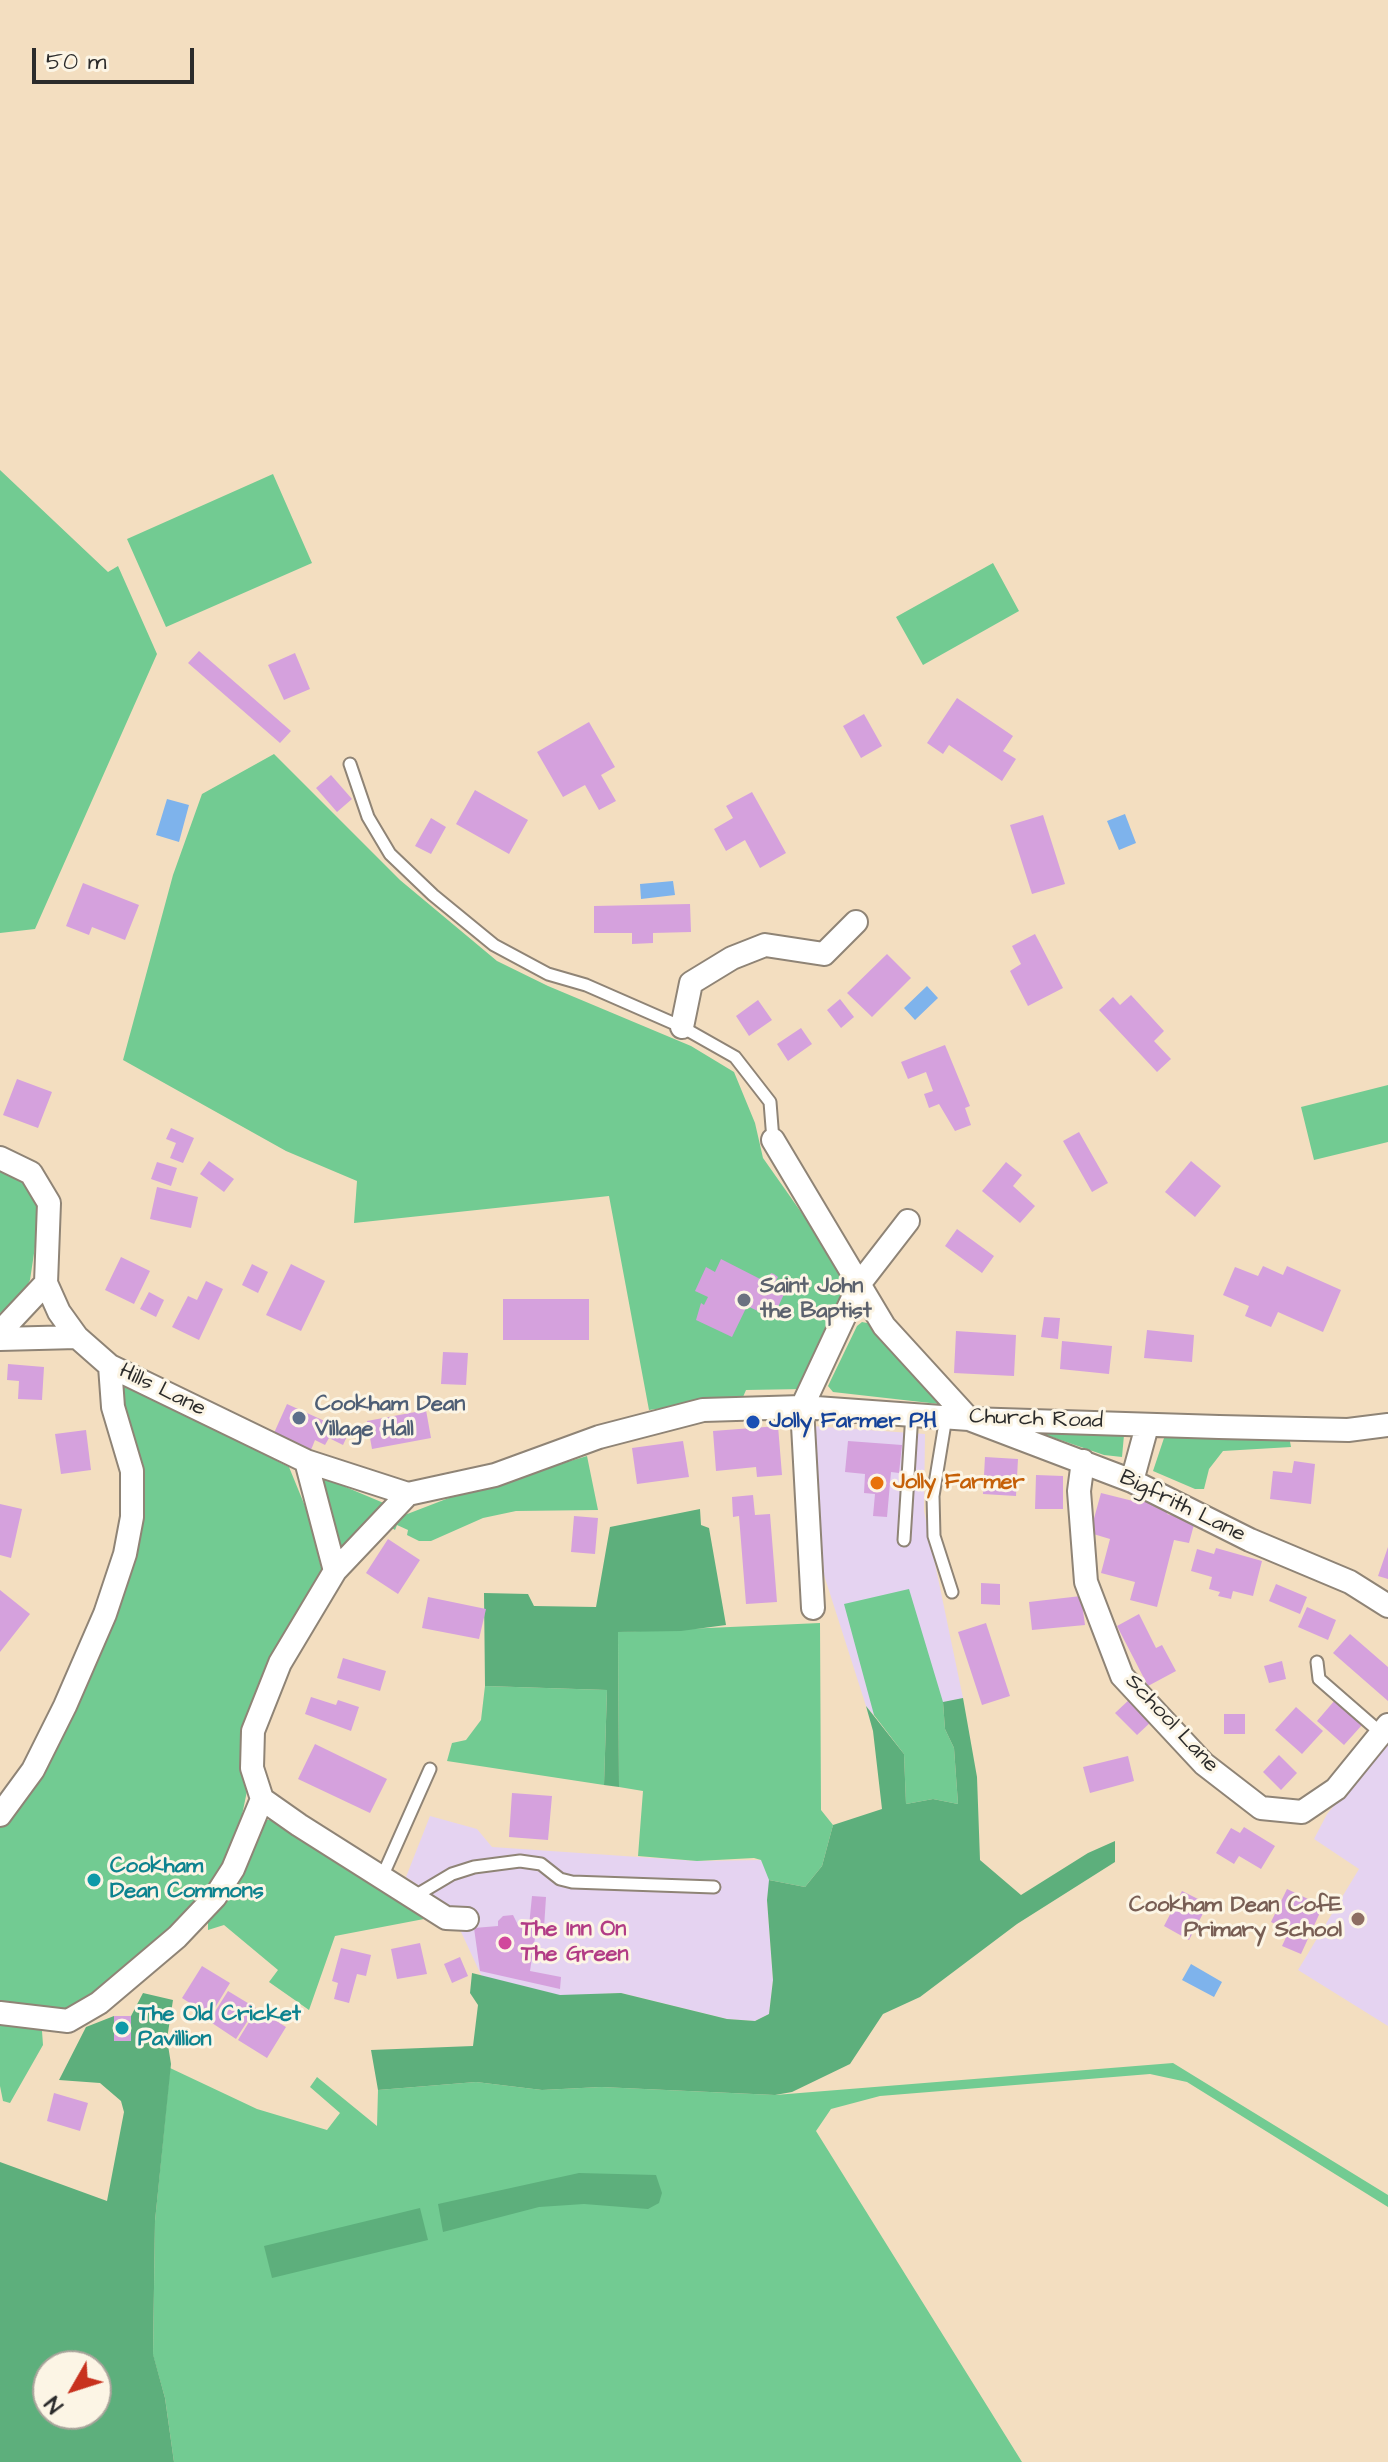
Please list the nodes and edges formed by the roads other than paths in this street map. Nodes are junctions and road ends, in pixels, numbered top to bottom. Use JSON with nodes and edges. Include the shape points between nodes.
{"nodes":[{"id":1,"x":350,"y":764,"type":"dead end"},
{"id":2,"x":856,"y":922,"type":"dead end"},
{"id":3,"x":682,"y":1027,"type":"junction"},
{"id":4,"x":773,"y":1140,"type":"joint"},
{"id":5,"x":0,"y":1158,"type":"edge"},
{"id":6,"x":908,"y":1221,"type":"dead end"},
{"id":7,"x":46,"y":1283,"type":"junction"},
{"id":8,"x":860,"y":1283,"type":"junction"},
{"id":9,"x":0,"y":1332,"type":"edge"},
{"id":10,"x":77,"y":1337,"type":"junction"},
{"id":11,"x":0,"y":1339,"type":"edge"},
{"id":12,"x":110,"y":1366,"type":"junction"},
{"id":13,"x":802,"y":1407,"type":"junction"},
{"id":14,"x":912,"y":1412,"type":"junction"},
{"id":15,"x":946,"y":1416,"type":"junction"},
{"id":16,"x":969,"y":1419,"type":"junction"},
{"id":17,"x":1388,"y":1425,"type":"edge"},
{"id":18,"x":1147,"y":1426,"type":"junction"},
{"id":19,"x":306,"y":1461,"type":"junction"},
{"id":20,"x":1083,"y":1461,"type":"junction"},
{"id":21,"x":1132,"y":1481,"type":"junction"},
{"id":22,"x":408,"y":1494,"type":"junction"},
{"id":23,"x":904,"y":1540,"type":"dead end"},
{"id":24,"x":335,"y":1571,"type":"junction"},
{"id":25,"x":952,"y":1592,"type":"dead end"},
{"id":26,"x":1388,"y":1606,"type":"edge"},
{"id":27,"x":813,"y":1608,"type":"dead end"},
{"id":28,"x":1317,"y":1662,"type":"dead end"},
{"id":29,"x":1384,"y":1729,"type":"edge"},
{"id":30,"x":430,"y":1769,"type":"dead end"},
{"id":31,"x":262,"y":1799,"type":"junction"},
{"id":32,"x":0,"y":1815,"type":"edge"},
{"id":33,"x":382,"y":1877,"type":"junction"},
{"id":34,"x":714,"y":1887,"type":"dead end"},
{"id":35,"x":415,"y":1896,"type":"junction"},
{"id":36,"x":467,"y":1919,"type":"dead end"},
{"id":37,"x":0,"y":2013,"type":"edge"}],
"edges":[{"from":1,"to":3,"type":"lane","via":[[368,817],[390,854],[494,945],[548,974]]},
{"from":2,"to":3,"type":"street","via":[[824,954],[765,945],[732,958],[691,983]]},
{"from":3,"to":4,"type":"lane","via":[[735,1057],[770,1102]]},
{"from":4,"to":8,"type":"street"},
{"from":5,"to":7,"type":"street","name":"Hills Lane","via":[[31,1173],[49,1203]]},
{"from":6,"to":8,"type":"street"},
{"from":7,"to":9,"type":"street"},
{"from":7,"to":10,"type":"street","name":"Hills Lane"},
{"from":8,"to":13,"type":"street"},
{"from":8,"to":16,"type":"street","via":[[884,1326]]},
{"from":10,"to":11,"type":"street"},
{"from":10,"to":12,"type":"street","name":"Hills Lane"},
{"from":12,"to":19,"type":"street","name":"Hills Lane"},
{"from":12,"to":32,"type":"street","via":[[113,1407],[132,1471],[125,1554],[65,1706],[33,1770]]},
{"from":13,"to":14,"type":"street","name":"Church Road"},
{"from":13,"to":22,"type":"street","name":"Church Road","via":[[703,1410],[599,1437],[495,1475]]},
{"from":13,"to":27,"type":"street"},
{"from":14,"to":15,"type":"street","name":"Church Road"},
{"from":14,"to":23,"type":"lane"},
{"from":15,"to":16,"type":"street","name":"Church Road"},
{"from":15,"to":25,"type":"lane","via":[[933,1496],[934,1536]]},
{"from":16,"to":18,"type":"street","name":"Church Road"},
{"from":16,"to":20,"type":"street","name":"Bigfrith Lane"},
{"from":17,"to":18,"type":"street","name":"Church Road","via":[[1348,1430]]},
{"from":18,"to":21,"type":"street"},
{"from":19,"to":22,"type":"street","name":"Hills Lane"},
{"from":19,"to":24,"type":"street"},
{"from":20,"to":21,"type":"street","name":"Bigfrith Lane"},
{"from":20,"to":29,"type":"street","name":"School Lane","via":[[1079,1491],[1086,1582],[1122,1676],[1204,1764],[1261,1808],[1302,1812],[1336,1789]]},
{"from":21,"to":26,"type":"street","name":"Bigfrith Lane","via":[[1350,1582]]},
{"from":22,"to":24,"type":"street"},
{"from":24,"to":31,"type":"street","via":[[280,1663],[253,1731],[252,1768]]},
{"from":28,"to":29,"type":"lane","via":[[1319,1679]]},
{"from":30,"to":33,"type":"lane"},
{"from":31,"to":33,"type":"street"},
{"from":31,"to":37,"type":"street","via":[[233,1869],[215,1897],[111,1993],[68,2021]]},
{"from":33,"to":35,"type":"street"},
{"from":34,"to":35,"type":"lane","via":[[572,1882],[541,1864],[520,1861],[463,1870]]},
{"from":35,"to":36,"type":"street","via":[[446,1918]]}]}
